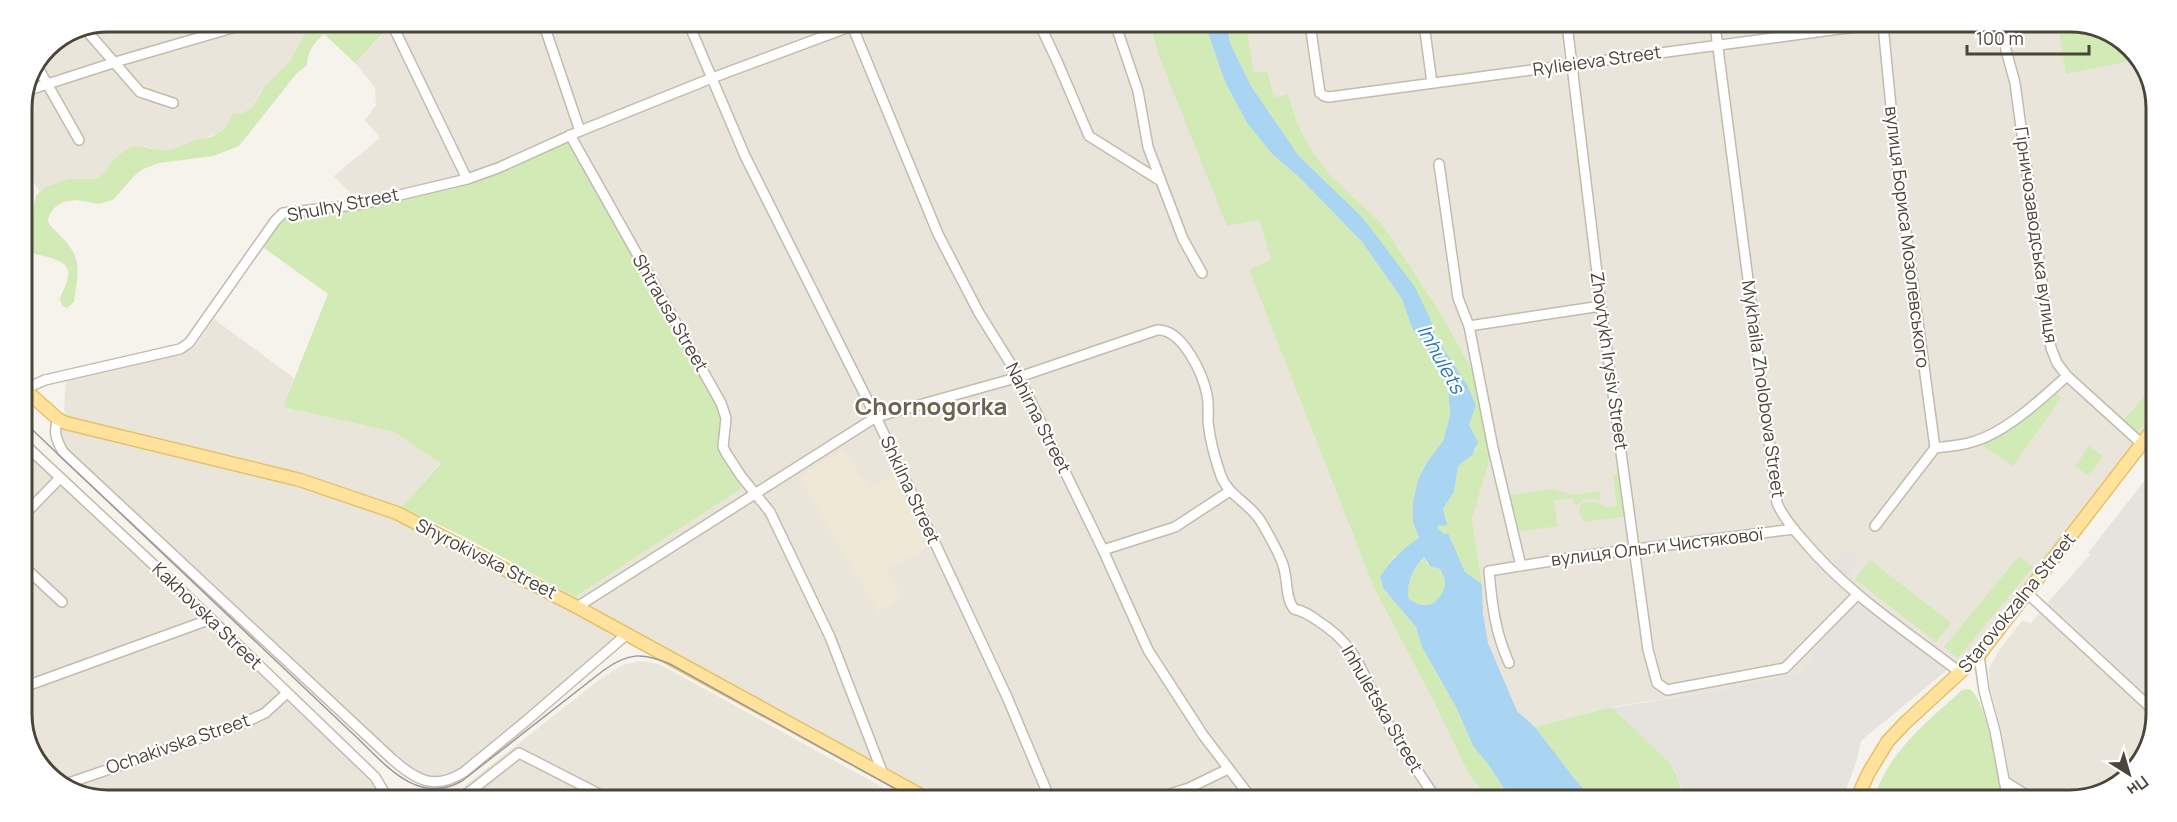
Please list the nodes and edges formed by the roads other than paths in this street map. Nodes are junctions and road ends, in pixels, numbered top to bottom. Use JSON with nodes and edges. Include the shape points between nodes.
{"nodes":[{"id":1,"x":221,"y":31,"type":"edge"},
{"id":2,"x":395,"y":31,"type":"edge"},
{"id":3,"x":546,"y":31,"type":"edge"},
{"id":4,"x":692,"y":31,"type":"edge"},
{"id":5,"x":836,"y":31,"type":"edge"},
{"id":6,"x":857,"y":31,"type":"edge"},
{"id":7,"x":1043,"y":31,"type":"edge"},
{"id":8,"x":1118,"y":31,"type":"edge"},
{"id":9,"x":1311,"y":31,"type":"edge"},
{"id":10,"x":1425,"y":31,"type":"edge"},
{"id":11,"x":1568,"y":31,"type":"edge"},
{"id":12,"x":1716,"y":31,"type":"edge"},
{"id":13,"x":1822,"y":31,"type":"edge"},
{"id":14,"x":1884,"y":31,"type":"edge"},
{"id":15,"x":2003,"y":31,"type":"edge"},
{"id":16,"x":89,"y":34,"type":"edge"},
{"id":17,"x":1718,"y":44,"type":"junction"},
{"id":18,"x":113,"y":62,"type":"junction"},
{"id":19,"x":1572,"y":65,"type":"junction"},
{"id":20,"x":40,"y":72,"type":"edge"},
{"id":21,"x":712,"y":78,"type":"junction"},
{"id":22,"x":1432,"y":83,"type":"junction"},
{"id":23,"x":47,"y":84,"type":"junction"},
{"id":24,"x":34,"y":88,"type":"edge"},
{"id":25,"x":172,"y":103,"type":"dead end"},
{"id":26,"x":580,"y":131,"type":"junction"},
{"id":27,"x":570,"y":135,"type":"junction"},
{"id":28,"x":79,"y":140,"type":"dead end"},
{"id":29,"x":1438,"y":164,"type":"dead end"},
{"id":30,"x":467,"y":178,"type":"junction"},
{"id":31,"x":1160,"y":180,"type":"junction"},
{"id":32,"x":1202,"y":273,"type":"dead end"},
{"id":33,"x":1601,"y":306,"type":"junction"},
{"id":34,"x":1469,"y":326,"type":"junction"},
{"id":35,"x":2067,"y":376,"type":"junction"},
{"id":36,"x":1019,"y":377,"type":"junction"},
{"id":37,"x":31,"y":385,"type":"edge"},
{"id":38,"x":31,"y":396,"type":"edge"},
{"id":39,"x":876,"y":417,"type":"junction"},
{"id":40,"x":58,"y":419,"type":"junction"},
{"id":41,"x":2146,"y":440,"type":"edge"},
{"id":42,"x":2142,"y":444,"type":"junction"},
{"id":43,"x":1935,"y":448,"type":"junction"},
{"id":44,"x":32,"y":451,"type":"edge"},
{"id":45,"x":60,"y":478,"type":"junction"},
{"id":46,"x":1230,"y":491,"type":"junction"},
{"id":47,"x":756,"y":493,"type":"junction"},
{"id":48,"x":32,"y":507,"type":"edge"},
{"id":49,"x":1875,"y":526,"type":"dead end"},
{"id":50,"x":1794,"y":529,"type":"junction"},
{"id":51,"x":1103,"y":550,"type":"junction"},
{"id":52,"x":1635,"y":550,"type":"junction"},
{"id":53,"x":1521,"y":566,"type":"junction"},
{"id":54,"x":32,"y":574,"type":"edge"},
{"id":55,"x":2027,"y":593,"type":"junction"},
{"id":56,"x":1857,"y":595,"type":"junction"},
{"id":57,"x":62,"y":602,"type":"dead end"},
{"id":58,"x":578,"y":607,"type":"junction"},
{"id":59,"x":211,"y":619,"type":"junction"},
{"id":60,"x":627,"y":634,"type":"junction"},
{"id":61,"x":1979,"y":654,"type":"junction"},
{"id":62,"x":1509,"y":663,"type":"dead end"},
{"id":63,"x":1961,"y":673,"type":"junction"},
{"id":64,"x":32,"y":684,"type":"edge"},
{"id":65,"x":287,"y":693,"type":"junction"},
{"id":66,"x":2146,"y":703,"type":"edge"},
{"id":67,"x":1228,"y":769,"type":"junction"},
{"id":68,"x":883,"y":774,"type":"junction"},
{"id":69,"x":2004,"y":781,"type":"junction"},
{"id":70,"x":72,"y":782,"type":"edge"},
{"id":71,"x":383,"y":790,"type":"edge"},
{"id":72,"x":472,"y":790,"type":"edge"},
{"id":73,"x":591,"y":790,"type":"edge"},
{"id":74,"x":912,"y":790,"type":"edge"},
{"id":75,"x":1046,"y":790,"type":"edge"},
{"id":76,"x":1183,"y":790,"type":"edge"},
{"id":77,"x":1245,"y":790,"type":"edge"},
{"id":78,"x":1430,"y":790,"type":"edge"},
{"id":79,"x":1861,"y":790,"type":"edge"},
{"id":80,"x":2006,"y":790,"type":"edge"},
{"id":81,"x":2018,"y":790,"type":"edge"}],
"edges":[{"from":1,"to":18,"type":"street"},
{"from":2,"to":30,"type":"street"},
{"from":3,"to":26,"type":"street"},
{"from":4,"to":21,"type":"street","name":"Shkilna Street"},
{"from":5,"to":21,"type":"street","name":"Shulhy Street"},
{"from":6,"to":36,"type":"street","name":"Nahirna Street","via":[[938,234],[979,313]]},
{"from":7,"to":31,"type":"street","via":[[1089,136]]},
{"from":8,"to":31,"type":"street","via":[[1138,91],[1148,147]]},
{"from":9,"to":22,"type":"street","name":"Rylieieva Street","via":[[1320,93],[1324,96]]},
{"from":10,"to":22,"type":"street"},
{"from":11,"to":19,"type":"street","name":"Zhovtykh Irysiv Street"},
{"from":12,"to":17,"type":"street","name":"Mykhaila Zholobova Street"},
{"from":13,"to":17,"type":"street","name":"Rylieieva Street"},
{"from":14,"to":43,"type":"street","name":"вулиця Бориса Мозолевського","via":[[1896,158]]},
{"from":15,"to":35,"type":"street","name":"Гірничозаводська вулиця","via":[[2015,83],[2051,348]]},
{"from":16,"to":18,"type":"street"},
{"from":17,"to":19,"type":"street","name":"Rylieieva Street"},
{"from":17,"to":50,"type":"street","name":"Mykhaila Zholobova Street","via":[[1775,496]]},
{"from":18,"to":23,"type":"street"},
{"from":18,"to":25,"type":"street","via":[[140,92]]},
{"from":19,"to":22,"type":"street","name":"Rylieieva Street"},
{"from":19,"to":33,"type":"street","name":"Zhovtykh Irysiv Street"},
{"from":20,"to":23,"type":"street"},
{"from":21,"to":26,"type":"street","name":"Shulhy Street"},
{"from":21,"to":39,"type":"street","name":"Shkilna Street","via":[[751,166]]},
{"from":23,"to":24,"type":"street"},
{"from":23,"to":28,"type":"street"},
{"from":26,"to":27,"type":"street","name":"Shulhy Street"},
{"from":27,"to":30,"type":"street","name":"Shulhy Street"},
{"from":27,"to":47,"type":"street","name":"Shtrausa Street","via":[[716,394],[726,418],[723,447]]},
{"from":29,"to":34,"type":"street","via":[[1458,297]]},
{"from":30,"to":37,"type":"street","name":"Shulhy Street","via":[[362,204],[283,213],[189,343],[180,349]]},
{"from":31,"to":32,"type":"street","via":[[1183,239]]},
{"from":33,"to":34,"type":"street"},
{"from":33,"to":52,"type":"street","name":"Zhovtykh Irysiv Street"},
{"from":34,"to":53,"type":"street"},
{"from":35,"to":42,"type":"street","name":"Гірничозаводська вулиця"},
{"from":35,"to":43,"type":"street","via":[[2003,428],[1973,442]]},
{"from":36,"to":39,"type":"street"},
{"from":36,"to":46,"type":"street","name":"Inhuletska Street","via":[[1165,330],[1176,337],[1199,370],[1208,397],[1212,445],[1221,477]]},
{"from":36,"to":51,"type":"street","name":"Nahirna Street"},
{"from":38,"to":40,"type":"main road","name":"Shyrokivska Street"},
{"from":39,"to":47,"type":"street"},
{"from":39,"to":75,"type":"street","name":"Shkilna Street"},
{"from":40,"to":58,"type":"main road","name":"Shyrokivska Street","via":[[353,497],[430,529]]},
{"from":40,"to":60,"type":"street","via":[[56,440],[63,452],[392,759],[422,780],[437,783],[464,772]]},
{"from":41,"to":42,"type":"main road","name":"Starovokzalna Street"},
{"from":42,"to":55,"type":"main road","name":"Starovokzalna Street"},
{"from":43,"to":49,"type":"street"},
{"from":44,"to":45,"type":"street","name":"Kakhovska Street"},
{"from":45,"to":48,"type":"street"},
{"from":45,"to":59,"type":"street","name":"Kakhovska Street"},
{"from":46,"to":51,"type":"street","via":[[1175,526]]},
{"from":46,"to":78,"type":"street","name":"Inhuletska Street","via":[[1254,511],[1272,543],[1283,565],[1289,604],[1345,642],[1360,664],[1383,715]]},
{"from":47,"to":58,"type":"street"},
{"from":47,"to":68,"type":"street","name":"Shtrausa Street","via":[[770,512],[830,637]]},
{"from":50,"to":52,"type":"street","name":"вулиця Ольги Чистякової"},
{"from":50,"to":56,"type":"street","name":"Mykhaila Zholobova Street","via":[[1824,566]]},
{"from":51,"to":67,"type":"street","name":"Nahirna Street","via":[[1148,650]]},
{"from":52,"to":53,"type":"street","name":"вулиця Ольги Чистякової"},
{"from":52,"to":56,"type":"street","name":"Zhovtykh Irysiv Street","via":[[1653,673],[1657,683],[1667,690],[1785,668]]},
{"from":53,"to":62,"type":"street","name":"вулиця Ольги Чистякової","via":[[1489,571],[1499,642]]},
{"from":54,"to":57,"type":"street"},
{"from":55,"to":61,"type":"main road","name":"Starovokzalna Street"},
{"from":55,"to":66,"type":"street"},
{"from":56,"to":63,"type":"street","name":"Mykhaila Zholobova Street"},
{"from":58,"to":60,"type":"main road","name":"Shyrokivska Street"},
{"from":59,"to":64,"type":"street"},
{"from":59,"to":65,"type":"street","name":"Kakhovska Street"},
{"from":60,"to":68,"type":"main road","name":"Shyrokivska Street"},
{"from":61,"to":63,"type":"main road","name":"Starovokzalna Street"},
{"from":61,"to":69,"type":"street"},
{"from":63,"to":79,"type":"main road","name":"Starovokzalna Street","via":[[1888,741]]},
{"from":65,"to":70,"type":"street","name":"Ochakivska Street","via":[[265,713],[246,722]]},
{"from":65,"to":71,"type":"street","name":"Kakhovska Street","via":[[375,777]]},
{"from":67,"to":76,"type":"street"},
{"from":67,"to":77,"type":"street","name":"Nahirna Street"},
{"from":68,"to":74,"type":"main road","name":"Shyrokivska Street"},
{"from":69,"to":80,"type":"street"},
{"from":69,"to":81,"type":"street"},
{"from":72,"to":73,"type":"street","via":[[519,753]]}]}
